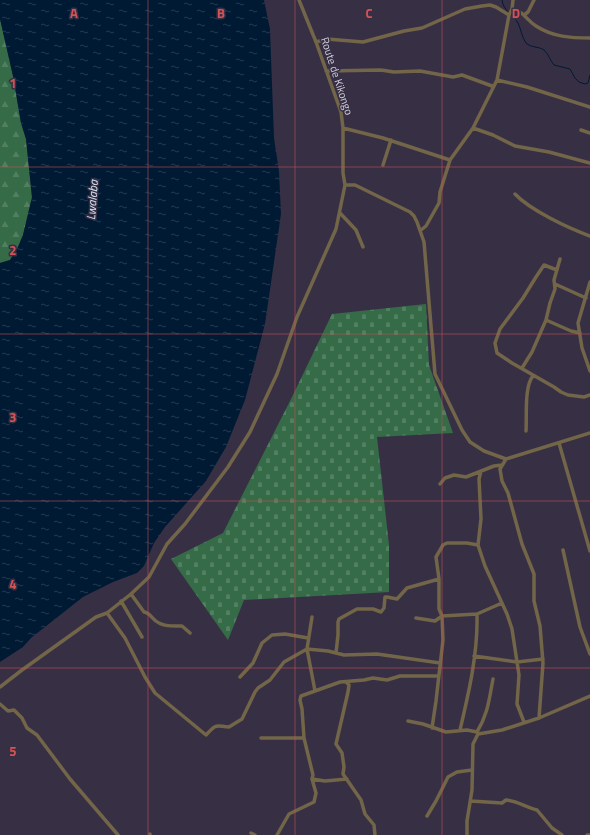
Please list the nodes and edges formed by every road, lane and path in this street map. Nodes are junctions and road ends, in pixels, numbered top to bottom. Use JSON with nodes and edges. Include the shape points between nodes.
{"nodes":[{"id":1,"x":299,"y":0,"type":"edge"},
{"id":2,"x":513,"y":0,"type":"edge"},
{"id":3,"x":534,"y":0,"type":"edge"},
{"id":4,"x":512,"y":9,"type":"junction"},
{"id":5,"x":524,"y":14,"type":"junction"},
{"id":6,"x":509,"y":15,"type":"junction"},
{"id":7,"x":590,"y":38,"type":"edge"},
{"id":8,"x":316,"y":42,"type":"junction"},
{"id":9,"x":326,"y":71,"type":"junction"},
{"id":10,"x":496,"y":80,"type":"junction"},
{"id":11,"x":492,"y":86,"type":"junction"},
{"id":12,"x":590,"y":107,"type":"edge"},
{"id":13,"x":343,"y":128,"type":"junction"},
{"id":14,"x":472,"y":128,"type":"junction"},
{"id":15,"x":581,"y":130,"type":"dead end"},
{"id":16,"x":590,"y":133,"type":"edge"},
{"id":17,"x":391,"y":140,"type":"junction"},
{"id":18,"x":450,"y":160,"type":"junction"},
{"id":19,"x":590,"y":163,"type":"edge"},
{"id":20,"x":383,"y":165,"type":"dead end"},
{"id":21,"x":345,"y":185,"type":"junction"},
{"id":22,"x":515,"y":194,"type":"dead end"},
{"id":23,"x":340,"y":213,"type":"junction"},
{"id":24,"x":421,"y":230,"type":"junction"},
{"id":25,"x":590,"y":236,"type":"edge"},
{"id":26,"x":363,"y":247,"type":"dead end"},
{"id":27,"x":560,"y":259,"type":"dead end"},
{"id":28,"x":557,"y":270,"type":"junction"},
{"id":29,"x":590,"y":282,"type":"edge"},
{"id":30,"x":555,"y":284,"type":"junction"},
{"id":31,"x":586,"y":298,"type":"junction"},
{"id":32,"x":546,"y":320,"type":"junction"},
{"id":33,"x":580,"y":333,"type":"junction"},
{"id":34,"x":522,"y":368,"type":"junction"},
{"id":35,"x":590,"y":371,"type":"edge"},
{"id":36,"x":534,"y":376,"type":"junction"},
{"id":37,"x":590,"y":395,"type":"edge"},
{"id":38,"x":526,"y":431,"type":"dead end"},
{"id":39,"x":590,"y":433,"type":"edge"},
{"id":40,"x":559,"y":443,"type":"junction"},
{"id":41,"x":506,"y":459,"type":"junction"},
{"id":42,"x":502,"y":465,"type":"junction"},
{"id":43,"x":481,"y":471,"type":"junction"},
{"id":44,"x":440,"y":484,"type":"dead end"},
{"id":45,"x":478,"y":545,"type":"junction"},
{"id":46,"x":563,"y":550,"type":"dead end"},
{"id":47,"x":590,"y":551,"type":"edge"},
{"id":48,"x":439,"y":579,"type":"junction"},
{"id":49,"x":131,"y":594,"type":"junction"},
{"id":50,"x":121,"y":601,"type":"junction"},
{"id":51,"x":502,"y":603,"type":"junction"},
{"id":52,"x":107,"y":614,"type":"junction"},
{"id":53,"x":477,"y":614,"type":"junction"},
{"id":54,"x":442,"y":616,"type":"junction"},
{"id":55,"x":312,"y":617,"type":"dead end"},
{"id":56,"x":416,"y":618,"type":"dead end"},
{"id":57,"x":190,"y":633,"type":"dead end"},
{"id":58,"x":142,"y":636,"type":"dead end"},
{"id":59,"x":308,"y":638,"type":"junction"},
{"id":60,"x":307,"y":649,"type":"junction"},
{"id":61,"x":336,"y":653,"type":"junction"},
{"id":62,"x":590,"y":654,"type":"edge"},
{"id":63,"x":474,"y":656,"type":"junction"},
{"id":64,"x":543,"y":659,"type":"junction"},
{"id":65,"x":517,"y":662,"type":"junction"},
{"id":66,"x":440,"y":663,"type":"junction"},
{"id":67,"x":439,"y":676,"type":"junction"},
{"id":68,"x":240,"y":677,"type":"dead end"},
{"id":69,"x":493,"y":679,"type":"dead end"},
{"id":70,"x":346,"y":682,"type":"junction"},
{"id":71,"x":0,"y":687,"type":"edge"},
{"id":72,"x":314,"y":691,"type":"junction"},
{"id":73,"x":590,"y":696,"type":"edge"},
{"id":74,"x":0,"y":704,"type":"edge"},
{"id":75,"x":540,"y":718,"type":"junction"},
{"id":76,"x":408,"y":721,"type":"dead end"},
{"id":77,"x":524,"y":722,"type":"junction"},
{"id":78,"x":432,"y":728,"type":"junction"},
{"id":79,"x":460,"y":730,"type":"junction"},
{"id":80,"x":477,"y":733,"type":"junction"},
{"id":81,"x":261,"y":738,"type":"dead end"},
{"id":82,"x":304,"y":738,"type":"junction"},
{"id":83,"x":472,"y":770,"type":"junction"},
{"id":84,"x":312,"y":779,"type":"junction"},
{"id":85,"x":347,"y":779,"type":"junction"},
{"id":86,"x":471,"y":801,"type":"junction"},
{"id":87,"x":427,"y":816,"type":"dead end"},
{"id":88,"x":251,"y":833,"type":"dead end"},
{"id":89,"x":118,"y":835,"type":"edge"},
{"id":90,"x":255,"y":835,"type":"edge"},
{"id":91,"x":277,"y":835,"type":"edge"},
{"id":92,"x":375,"y":835,"type":"edge"},
{"id":93,"x":467,"y":835,"type":"edge"},
{"id":94,"x":562,"y":835,"type":"edge"},
{"id":95,"x":587,"y":835,"type":"edge"},
{"id":96,"x":590,"y":835,"type":"edge"}],
"edges":[{"from":1,"to":8,"type":"street","name":"Route de Kikongo"},
{"from":2,"to":4,"type":"street"},
{"from":3,"to":5,"type":"street","via":[[528,12]]},
{"from":4,"to":5,"type":"street"},
{"from":4,"to":6,"type":"street"},
{"from":5,"to":7,"type":"street","via":[[536,27],[552,34]]},
{"from":6,"to":8,"type":"street","via":[[496,7],[482,6],[465,9],[422,28],[363,42],[327,39]]},
{"from":6,"to":10,"type":"street"},
{"from":8,"to":9,"type":"street","name":"Route de Kikongo"},
{"from":9,"to":11,"type":"street","via":[[420,71],[453,77],[462,75]]},
{"from":9,"to":13,"type":"street","name":"Route de Kikongo","via":[[341,112]]},
{"from":10,"to":11,"type":"street"},
{"from":10,"to":12,"type":"street","via":[[527,86]]},
{"from":11,"to":14,"type":"street"},
{"from":13,"to":17,"type":"street"},
{"from":13,"to":21,"type":"street","name":"Route de Kikongo"},
{"from":14,"to":18,"type":"street"},
{"from":14,"to":19,"type":"street","via":[[515,146]]},
{"from":15,"to":16,"type":"street"},
{"from":17,"to":18,"type":"street"},
{"from":17,"to":20,"type":"street"},
{"from":18,"to":24,"type":"street","via":[[439,204]]},
{"from":21,"to":23,"type":"street","name":"Route de Kikongo"},
{"from":21,"to":24,"type":"street","via":[[355,184],[404,208],[414,216]]},
{"from":22,"to":25,"type":"street","via":[[534,209]]},
{"from":23,"to":26,"type":"street","via":[[356,230]]},
{"from":23,"to":49,"type":"street","name":"Route de Kikongo","via":[[336,229],[297,317],[277,374],[250,432],[228,467],[167,544],[149,576]]},
{"from":24,"to":41,"type":"street","via":[[435,374],[470,442],[484,451]]},
{"from":27,"to":28,"type":"street"},
{"from":28,"to":30,"type":"street"},
{"from":28,"to":34,"type":"street","via":[[544,265],[500,329],[496,340],[497,353]]},
{"from":29,"to":31,"type":"street"},
{"from":30,"to":31,"type":"street"},
{"from":30,"to":32,"type":"street"},
{"from":31,"to":33,"type":"street","via":[[578,323]]},
{"from":32,"to":33,"type":"street"},
{"from":32,"to":34,"type":"street"},
{"from":33,"to":35,"type":"street"},
{"from":34,"to":36,"type":"street"},
{"from":36,"to":37,"type":"street","via":[[561,392],[584,397]]},
{"from":36,"to":38,"type":"street","via":[[531,378],[528,393]]},
{"from":39,"to":40,"type":"street"},
{"from":40,"to":41,"type":"street"},
{"from":40,"to":47,"type":"street"},
{"from":41,"to":42,"type":"street"},
{"from":42,"to":43,"type":"street"},
{"from":42,"to":64,"type":"street","via":[[502,481],[534,574],[534,601],[540,626]]},
{"from":43,"to":44,"type":"street","via":[[466,477],[454,475],[445,478]]},
{"from":43,"to":45,"type":"street"},
{"from":45,"to":48,"type":"street","via":[[456,542],[443,545],[436,557]]},
{"from":45,"to":51,"type":"street"},
{"from":46,"to":62,"type":"street","via":[[580,627]]},
{"from":48,"to":54,"type":"street","via":[[439,609]]},
{"from":48,"to":61,"type":"street","via":[[407,588],[396,599],[385,597],[381,612],[357,609],[339,619]]},
{"from":49,"to":50,"type":"street","name":"Route de Kikongo"},
{"from":49,"to":57,"type":"street","via":[[144,612],[149,613],[159,623],[182,626]]},
{"from":50,"to":52,"type":"street","name":"Route de Kikongo"},
{"from":50,"to":58,"type":"street"},
{"from":51,"to":53,"type":"street"},
{"from":51,"to":65,"type":"street","via":[[512,629]]},
{"from":52,"to":60,"type":"street","via":[[125,638],[154,692],[206,734],[219,725],[229,727],[242,719],[258,688],[270,680],[287,659]]},
{"from":52,"to":71,"type":"street","name":"Route de Kikongo","via":[[96,617]]},
{"from":53,"to":54,"type":"street"},
{"from":53,"to":63,"type":"street"},
{"from":54,"to":56,"type":"street","via":[[435,621]]},
{"from":54,"to":66,"type":"street","via":[[443,640]]},
{"from":55,"to":59,"type":"street"},
{"from":59,"to":60,"type":"street"},
{"from":59,"to":68,"type":"street","via":[[285,634],[272,635],[262,643],[253,663]]},
{"from":60,"to":61,"type":"street"},
{"from":60,"to":72,"type":"street"},
{"from":61,"to":66,"type":"street","via":[[377,654]]},
{"from":63,"to":65,"type":"street"},
{"from":63,"to":79,"type":"street"},
{"from":64,"to":65,"type":"street"},
{"from":64,"to":75,"type":"street"},
{"from":65,"to":77,"type":"street","via":[[517,704]]},
{"from":66,"to":67,"type":"street"},
{"from":67,"to":70,"type":"street","via":[[400,676],[387,680],[373,678]]},
{"from":67,"to":78,"type":"street"},
{"from":69,"to":80,"type":"street","via":[[485,720]]},
{"from":70,"to":72,"type":"street"},
{"from":70,"to":85,"type":"street","via":[[349,685],[348,692],[336,744],[342,753],[343,774]]},
{"from":72,"to":82,"type":"street","via":[[300,698]]},
{"from":73,"to":75,"type":"street"},
{"from":74,"to":89,"type":"street","via":[[8,711],[14,710],[22,718],[27,728],[37,735]]},
{"from":75,"to":77,"type":"street"},
{"from":76,"to":78,"type":"street"},
{"from":77,"to":80,"type":"street","via":[[502,730]]},
{"from":78,"to":79,"type":"street","via":[[446,732]]},
{"from":79,"to":80,"type":"street"},
{"from":80,"to":83,"type":"street","via":[[473,744]]},
{"from":81,"to":82,"type":"street"},
{"from":82,"to":84,"type":"street"},
{"from":83,"to":86,"type":"street"},
{"from":83,"to":87,"type":"street","via":[[457,772],[448,777]]},
{"from":84,"to":85,"type":"street","via":[[325,782]]},
{"from":84,"to":91,"type":"street","via":[[316,793],[314,802],[289,814]]},
{"from":85,"to":92,"type":"street","via":[[361,800]]},
{"from":86,"to":93,"type":"street"},
{"from":86,"to":94,"type":"street","via":[[515,801],[537,810],[552,828]]},
{"from":88,"to":90,"type":"street"},
{"from":95,"to":96,"type":"street"}]}
